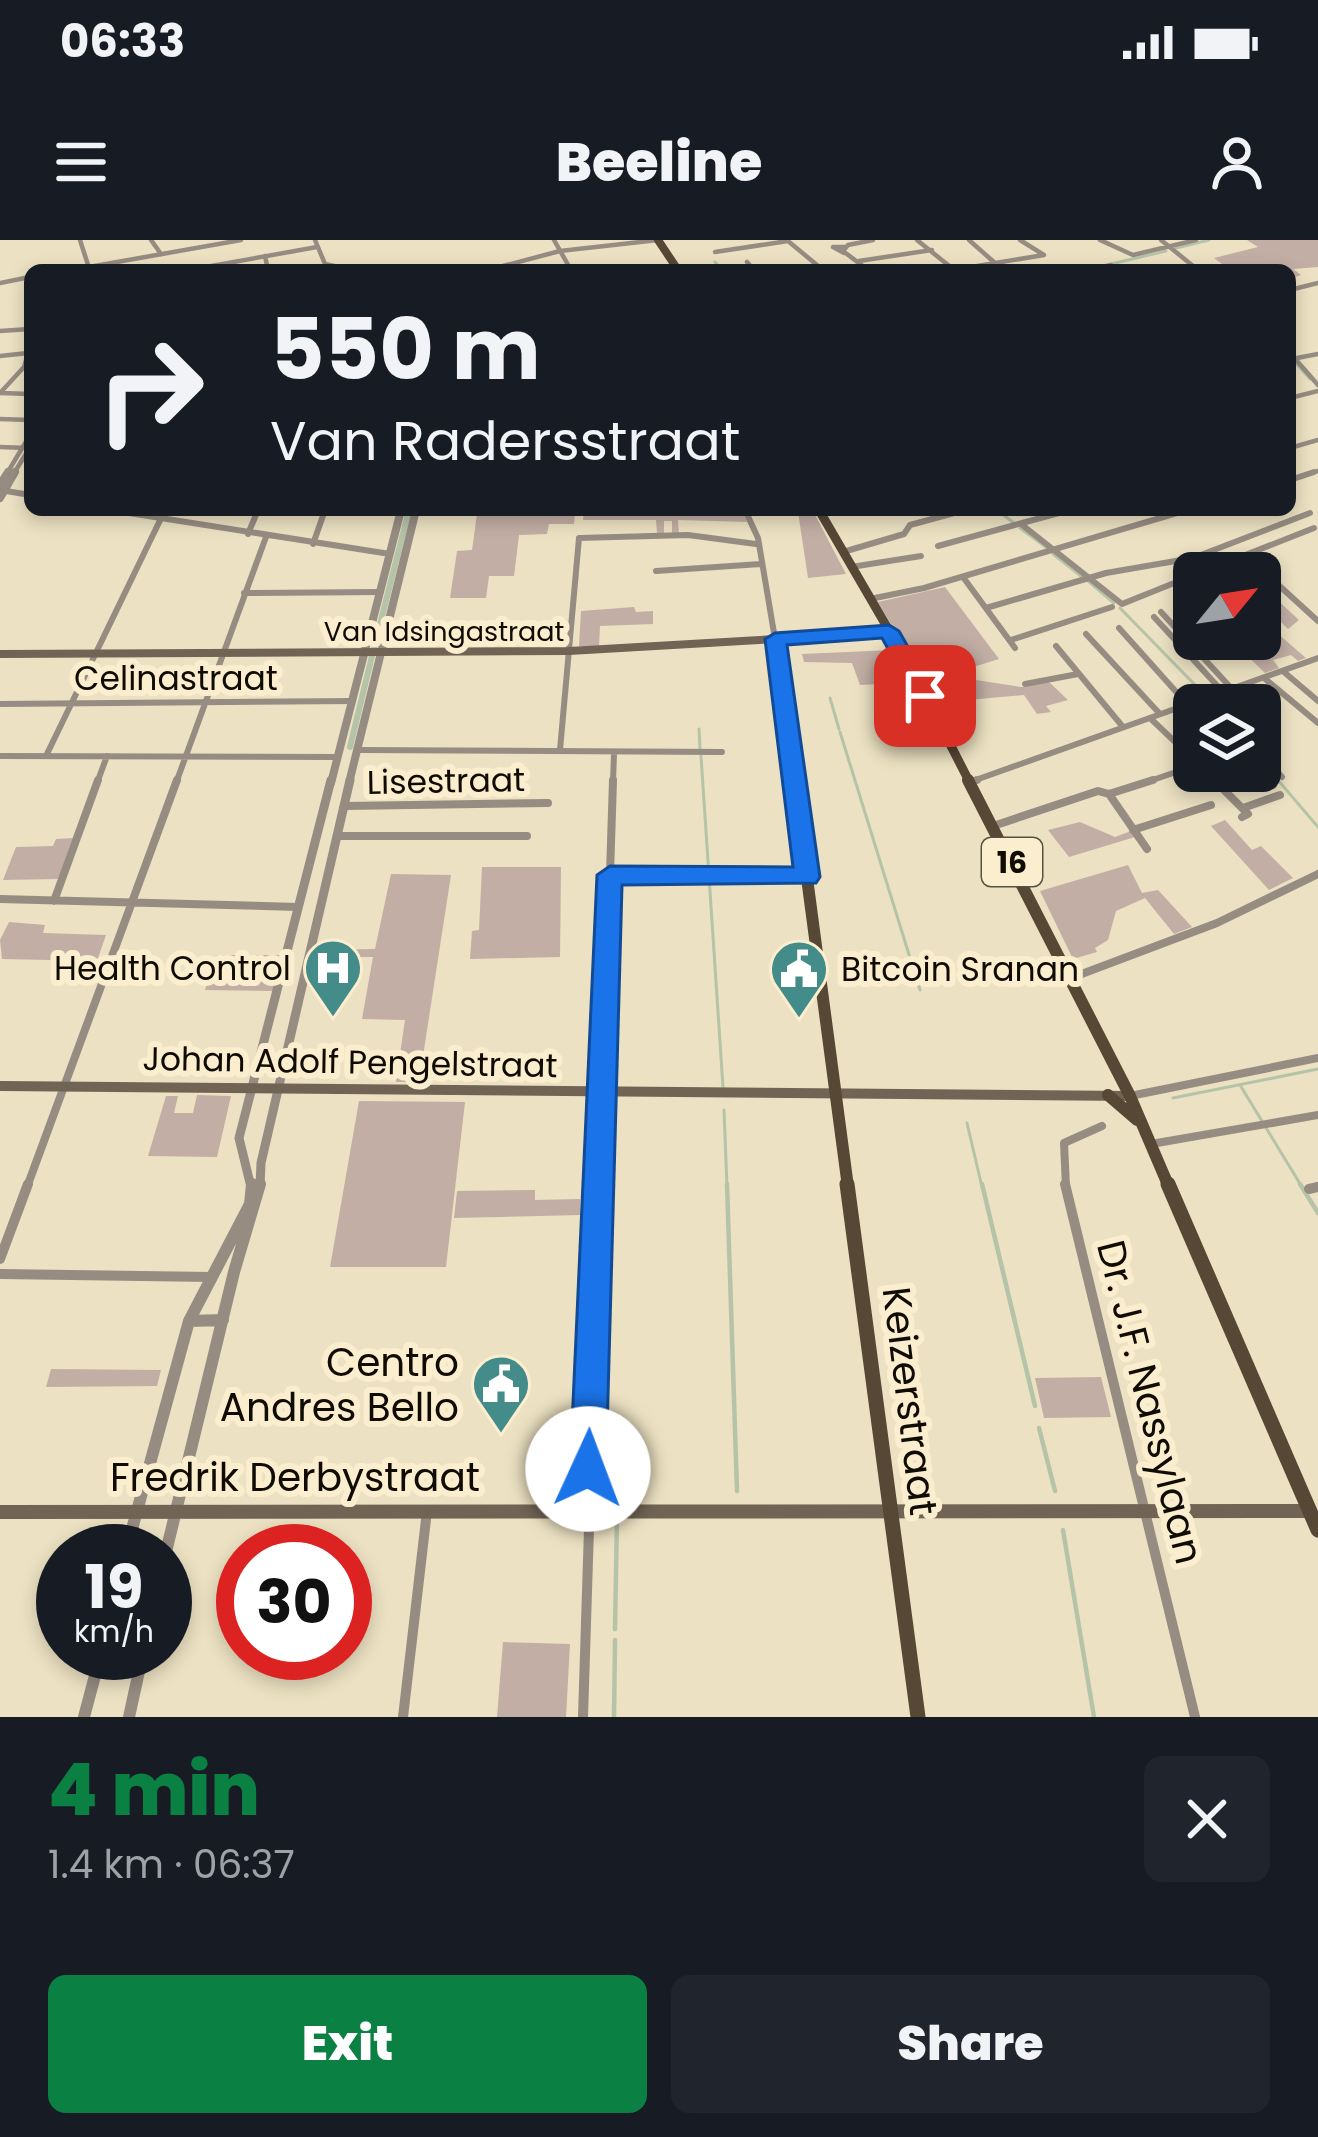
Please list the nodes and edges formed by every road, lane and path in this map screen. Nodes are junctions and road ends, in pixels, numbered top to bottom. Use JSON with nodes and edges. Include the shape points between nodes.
{"nodes":[{"id":1,"x":151,"y":240,"type":"edge"},
{"id":2,"x":241,"y":240,"type":"edge"},
{"id":3,"x":554,"y":240,"type":"edge"},
{"id":4,"x":658,"y":240,"type":"edge"},
{"id":5,"x":707,"y":240,"type":"edge"},
{"id":6,"x":743,"y":240,"type":"edge"},
{"id":7,"x":873,"y":240,"type":"edge"},
{"id":8,"x":917,"y":240,"type":"edge"},
{"id":9,"x":969,"y":240,"type":"edge"},
{"id":10,"x":1100,"y":240,"type":"edge"},
{"id":11,"x":1162,"y":240,"type":"edge"},
{"id":12,"x":1196,"y":240,"type":"edge"},
{"id":13,"x":775,"y":241,"type":"edge"},
{"id":14,"x":1026,"y":241,"type":"edge"},
{"id":15,"x":316,"y":243,"type":"edge"},
{"id":16,"x":1168,"y":247,"type":"junction"},
{"id":17,"x":749,"y":248,"type":"junction"},
{"id":18,"x":932,"y":250,"type":"junction"},
{"id":19,"x":560,"y":251,"type":"junction"},
{"id":20,"x":161,"y":254,"type":"junction"},
{"id":21,"x":265,"y":256,"type":"junction"},
{"id":22,"x":859,"y":261,"type":"junction"},
{"id":23,"x":1006,"y":262,"type":"junction"},
{"id":24,"x":113,"y":264,"type":"edge"},
{"id":25,"x":230,"y":264,"type":"edge"},
{"id":26,"x":267,"y":264,"type":"edge"},
{"id":27,"x":516,"y":264,"type":"edge"},
{"id":28,"x":568,"y":264,"type":"edge"},
{"id":29,"x":816,"y":264,"type":"edge"},
{"id":30,"x":862,"y":264,"type":"edge"},
{"id":31,"x":947,"y":264,"type":"edge"},
{"id":32,"x":996,"y":264,"type":"joint"},
{"id":33,"x":1009,"y":264,"type":"edge"},
{"id":34,"x":1190,"y":264,"type":"edge"},
{"id":35,"x":0,"y":273,"type":"edge"},
{"id":36,"x":2,"y":282,"type":"edge"},
{"id":37,"x":1296,"y":360,"type":"edge"},
{"id":38,"x":24,"y":367,"type":"edge"},
{"id":39,"x":1318,"y":388,"type":"edge"},
{"id":40,"x":0,"y":393,"type":"edge"},
{"id":41,"x":24,"y":453,"type":"edge"},
{"id":42,"x":1,"y":491,"type":"edge"},
{"id":43,"x":1310,"y":513,"type":"dead end"},
{"id":44,"x":138,"y":516,"type":"edge"},
{"id":45,"x":160,"y":516,"type":"edge"},
{"id":46,"x":256,"y":516,"type":"edge"},
{"id":47,"x":323,"y":516,"type":"edge"},
{"id":48,"x":400,"y":516,"type":"edge"},
{"id":49,"x":415,"y":516,"type":"edge"},
{"id":50,"x":748,"y":516,"type":"edge"},
{"id":51,"x":823,"y":516,"type":"edge"},
{"id":52,"x":947,"y":516,"type":"edge"},
{"id":53,"x":1049,"y":516,"type":"edge"},
{"id":54,"x":1167,"y":516,"type":"edge"},
{"id":55,"x":156,"y":520,"type":"junction"},
{"id":56,"x":1021,"y":524,"type":"junction"},
{"id":57,"x":1314,"y":528,"type":"dead end"},
{"id":58,"x":248,"y":534,"type":"junction"},
{"id":59,"x":266,"y":537,"type":"junction"},
{"id":60,"x":313,"y":544,"type":"junction"},
{"id":61,"x":756,"y":544,"type":"junction"},
{"id":62,"x":938,"y":546,"type":"dead end"},
{"id":63,"x":1055,"y":550,"type":"junction"},
{"id":64,"x":843,"y":551,"type":"junction"},
{"id":65,"x":1253,"y":552,"type":"edge"},
{"id":66,"x":390,"y":554,"type":"junction"},
{"id":67,"x":921,"y":556,"type":"dead end"},
{"id":68,"x":761,"y":564,"type":"junction"},
{"id":69,"x":851,"y":567,"type":"junction"},
{"id":70,"x":656,"y":571,"type":"dead end"},
{"id":71,"x":1089,"y":577,"type":"junction"},
{"id":72,"x":963,"y":578,"type":"junction"},
{"id":73,"x":1173,"y":584,"type":"edge"},
{"id":74,"x":1281,"y":587,"type":"edge"},
{"id":75,"x":380,"y":592,"type":"junction"},
{"id":76,"x":244,"y":593,"type":"junction"},
{"id":77,"x":870,"y":599,"type":"junction"},
{"id":78,"x":1112,"y":607,"type":"dead end"},
{"id":79,"x":986,"y":608,"type":"junction"},
{"id":80,"x":879,"y":615,"type":"junction"},
{"id":81,"x":1157,"y":615,"type":"dead end"},
{"id":82,"x":1318,"y":621,"type":"edge"},
{"id":83,"x":1119,"y":628,"type":"dead end"},
{"id":84,"x":889,"y":631,"type":"junction"},
{"id":85,"x":867,"y":633,"type":"junction"},
{"id":86,"x":1086,"y":634,"type":"dead end"},
{"id":87,"x":775,"y":639,"type":"junction"},
{"id":88,"x":1056,"y":646,"type":"dead end"},
{"id":89,"x":569,"y":651,"type":"junction"},
{"id":90,"x":223,"y":652,"type":"junction"},
{"id":91,"x":365,"y":652,"type":"junction"},
{"id":92,"x":383,"y":652,"type":"junction"},
{"id":93,"x":94,"y":653,"type":"junction"},
{"id":94,"x":0,"y":654,"type":"edge"},
{"id":95,"x":1318,"y":658,"type":"edge"},
{"id":96,"x":1308,"y":662,"type":"junction"},
{"id":97,"x":1283,"y":670,"type":"junction"},
{"id":98,"x":1318,"y":670,"type":"edge"},
{"id":99,"x":1078,"y":674,"type":"junction"},
{"id":100,"x":1264,"y":678,"type":"junction"},
{"id":101,"x":1025,"y":684,"type":"dead end"},
{"id":102,"x":1221,"y":684,"type":"edge"},
{"id":103,"x":1247,"y":684,"type":"edge"},
{"id":104,"x":1173,"y":688,"type":"edge"},
{"id":105,"x":1318,"y":700,"type":"edge"},
{"id":106,"x":353,"y":701,"type":"junction"},
{"id":107,"x":205,"y":702,"type":"junction"},
{"id":108,"x":0,"y":704,"type":"edge"},
{"id":109,"x":70,"y":704,"type":"junction"},
{"id":110,"x":1173,"y":709,"type":"edge"},
{"id":111,"x":1160,"y":714,"type":"junction"},
{"id":112,"x":1150,"y":718,"type":"junction"},
{"id":113,"x":1318,"y":724,"type":"edge"},
{"id":114,"x":1124,"y":728,"type":"junction"},
{"id":115,"x":1173,"y":740,"type":"edge"},
{"id":116,"x":358,"y":750,"type":"junction"},
{"id":117,"x":560,"y":750,"type":"junction"},
{"id":118,"x":722,"y":752,"type":"dead end"},
{"id":119,"x":614,"y":754,"type":"junction"},
{"id":120,"x":0,"y":755,"type":"edge"},
{"id":121,"x":186,"y":755,"type":"junction"},
{"id":122,"x":46,"y":756,"type":"junction"},
{"id":123,"x":107,"y":756,"type":"junction"},
{"id":124,"x":337,"y":757,"type":"junction"},
{"id":125,"x":1173,"y":773,"type":"edge"},
{"id":126,"x":970,"y":782,"type":"junction"},
{"id":127,"x":328,"y":792,"type":"junction"},
{"id":128,"x":1224,"y":792,"type":"edge"},
{"id":129,"x":1109,"y":794,"type":"junction"},
{"id":130,"x":1280,"y":795,"type":"dead end"},
{"id":131,"x":347,"y":797,"type":"junction"},
{"id":132,"x":548,"y":803,"type":"dead end"},
{"id":133,"x":1211,"y":805,"type":"dead end"},
{"id":134,"x":993,"y":826,"type":"junction"},
{"id":135,"x":1133,"y":830,"type":"junction"},
{"id":136,"x":337,"y":836,"type":"junction"},
{"id":137,"x":527,"y":836,"type":"dead end"},
{"id":138,"x":1147,"y":849,"type":"dead end"},
{"id":139,"x":1318,"y":874,"type":"edge"},
{"id":140,"x":610,"y":875,"type":"junction"},
{"id":141,"x":807,"y":877,"type":"junction"},
{"id":142,"x":0,"y":899,"type":"edge"},
{"id":143,"x":54,"y":902,"type":"junction"},
{"id":144,"x":129,"y":904,"type":"junction"},
{"id":145,"x":298,"y":907,"type":"junction"},
{"id":146,"x":1071,"y":978,"type":"junction"},
{"id":147,"x":299,"y":989,"type":"junction"},
{"id":148,"x":274,"y":1001,"type":"junction"},
{"id":149,"x":1318,"y":1058,"type":"edge"},
{"id":150,"x":0,"y":1086,"type":"edge"},
{"id":151,"x":62,"y":1086,"type":"junction"},
{"id":152,"x":253,"y":1087,"type":"junction"},
{"id":153,"x":278,"y":1088,"type":"junction"},
{"id":154,"x":605,"y":1093,"type":"junction"},
{"id":155,"x":836,"y":1094,"type":"junction"},
{"id":156,"x":1108,"y":1095,"type":"junction"},
{"id":157,"x":1130,"y":1096,"type":"junction"},
{"id":158,"x":1318,"y":1115,"type":"edge"},
{"id":159,"x":1102,"y":1126,"type":"dead end"},
{"id":160,"x":1149,"y":1137,"type":"junction"},
{"id":161,"x":240,"y":1238,"type":"junction"},
{"id":162,"x":0,"y":1259,"type":"edge"},
{"id":163,"x":0,"y":1274,"type":"edge"},
{"id":164,"x":212,"y":1276,"type":"junction"},
{"id":165,"x":224,"y":1320,"type":"junction"},
{"id":166,"x":189,"y":1321,"type":"junction"},
{"id":167,"x":587,"y":1508,"type":"junction"},
{"id":168,"x":890,"y":1508,"type":"junction"},
{"id":169,"x":427,"y":1509,"type":"junction"},
{"id":170,"x":137,"y":1510,"type":"junction"},
{"id":171,"x":176,"y":1510,"type":"junction"},
{"id":172,"x":1310,"y":1511,"type":"junction"},
{"id":173,"x":0,"y":1512,"type":"edge"},
{"id":174,"x":1148,"y":1513,"type":"junction"},
{"id":175,"x":134,"y":1524,"type":"edge"},
{"id":176,"x":173,"y":1524,"type":"edge"},
{"id":177,"x":1318,"y":1530,"type":"edge"},
{"id":178,"x":93,"y":1680,"type":"edge"},
{"id":179,"x":137,"y":1680,"type":"edge"},
{"id":180,"x":84,"y":1717,"type":"edge"},
{"id":181,"x":128,"y":1717,"type":"edge"},
{"id":182,"x":403,"y":1717,"type":"edge"},
{"id":183,"x":583,"y":1717,"type":"edge"},
{"id":184,"x":918,"y":1717,"type":"edge"},
{"id":185,"x":1195,"y":1717,"type":"edge"}],
"edges":[{"from":1,"to":20,"type":"street"},
{"from":2,"to":20,"type":"street"},
{"from":3,"to":19,"type":"street"},
{"from":4,"to":19,"type":"street"},
{"from":5,"to":17,"type":"street","via":[[717,253]]},
{"from":6,"to":17,"type":"street"},
{"from":7,"to":22,"type":"street","via":[[844,250]]},
{"from":8,"to":18,"type":"street"},
{"from":9,"to":32,"type":"street"},
{"from":10,"to":16,"type":"street","via":[[1133,255]]},
{"from":11,"to":16,"type":"street"},
{"from":12,"to":16,"type":"street"},
{"from":13,"to":17,"type":"street"},
{"from":13,"to":29,"type":"street","via":[[790,242]]},
{"from":14,"to":23,"type":"street","via":[[1044,255]]},
{"from":15,"to":21,"type":"street"},
{"from":16,"to":34,"type":"street"},
{"from":18,"to":22,"type":"street"},
{"from":18,"to":31,"type":"street"},
{"from":19,"to":27,"type":"street"},
{"from":19,"to":28,"type":"street"},
{"from":20,"to":24,"type":"street"},
{"from":21,"to":25,"type":"street"},
{"from":21,"to":26,"type":"street"},
{"from":22,"to":30,"type":"street"},
{"from":23,"to":32,"type":"street"},
{"from":23,"to":33,"type":"street"},
{"from":35,"to":36,"type":"street"},
{"from":37,"to":39,"type":"street"},
{"from":38,"to":40,"type":"street"},
{"from":41,"to":42,"type":"street"},
{"from":43,"to":71,"type":"street","via":[[1193,558]]},
{"from":44,"to":55,"type":"street"},
{"from":45,"to":55,"type":"street"},
{"from":46,"to":58,"type":"street"},
{"from":47,"to":60,"type":"street"},
{"from":48,"to":66,"type":"street"},
{"from":49,"to":92,"type":"street"},
{"from":50,"to":61,"type":"street"},
{"from":51,"to":64,"type":"main road","number":"16"},
{"from":52,"to":64,"type":"street"},
{"from":53,"to":56,"type":"street"},
{"from":54,"to":63,"type":"street"},
{"from":55,"to":58,"type":"street"},
{"from":55,"to":93,"type":"street"},
{"from":56,"to":62,"type":"street"},
{"from":56,"to":63,"type":"street"},
{"from":57,"to":65,"type":"street"},
{"from":58,"to":59,"type":"street"},
{"from":59,"to":60,"type":"street"},
{"from":59,"to":76,"type":"street"},
{"from":60,"to":66,"type":"street"},
{"from":61,"to":68,"type":"street"},
{"from":61,"to":89,"type":"street","via":[[688,535],[579,538]]},
{"from":63,"to":71,"type":"street"},
{"from":63,"to":72,"type":"street"},
{"from":64,"to":69,"type":"main road","number":"16"},
{"from":66,"to":75,"type":"street"},
{"from":67,"to":69,"type":"street"},
{"from":68,"to":70,"type":"street"},
{"from":68,"to":87,"type":"street"},
{"from":69,"to":77,"type":"main road","number":"16"},
{"from":71,"to":73,"type":"street","via":[[1122,604]]},
{"from":71,"to":79,"type":"street"},
{"from":72,"to":77,"type":"street"},
{"from":72,"to":79,"type":"street"},
{"from":74,"to":82,"type":"street"},
{"from":75,"to":76,"type":"street"},
{"from":75,"to":91,"type":"street"},
{"from":76,"to":90,"type":"street"},
{"from":77,"to":80,"type":"main road","number":"16"},
{"from":78,"to":79,"type":"street","via":[[1013,644]]},
{"from":80,"to":84,"type":"main road","number":"16"},
{"from":80,"to":85,"type":"main road"},
{"from":81,"to":102,"type":"street"},
{"from":83,"to":104,"type":"street"},
{"from":84,"to":85,"type":"main road","name":"Van Idsingastraat"},
{"from":84,"to":126,"type":"main road","number":"16"},
{"from":85,"to":87,"type":"main road","name":"Van Idsingastraat"},
{"from":86,"to":111,"type":"street"},
{"from":87,"to":89,"type":"main road","name":"Van Idsingastraat"},
{"from":87,"to":141,"type":"main road","name":"Keizerstraat"},
{"from":88,"to":99,"type":"street"},
{"from":89,"to":92,"type":"main road","name":"Van Idsingastraat"},
{"from":89,"to":117,"type":"street"},
{"from":90,"to":91,"type":"main road","name":"Van Idsingastraat"},
{"from":90,"to":93,"type":"main road","name":"Van Idsingastraat"},
{"from":90,"to":107,"type":"street"},
{"from":91,"to":92,"type":"main road","name":"Van Idsingastraat"},
{"from":91,"to":106,"type":"street"},
{"from":92,"to":116,"type":"street"},
{"from":93,"to":94,"type":"main road","name":"Van Idsingastraat"},
{"from":93,"to":109,"type":"street"},
{"from":95,"to":96,"type":"street"},
{"from":96,"to":97,"type":"street"},
{"from":96,"to":98,"type":"street"},
{"from":97,"to":100,"type":"street"},
{"from":97,"to":105,"type":"street"},
{"from":99,"to":101,"type":"street"},
{"from":99,"to":114,"type":"street"},
{"from":100,"to":103,"type":"street"},
{"from":100,"to":113,"type":"street"},
{"from":106,"to":107,"type":"street","name":"Celinastraat"},
{"from":106,"to":124,"type":"street"},
{"from":107,"to":109,"type":"street","name":"Celinastraat"},
{"from":107,"to":121,"type":"street"},
{"from":108,"to":109,"type":"street","name":"Celinastraat"},
{"from":109,"to":122,"type":"street"},
{"from":110,"to":111,"type":"street"},
{"from":111,"to":112,"type":"street"},
{"from":112,"to":114,"type":"street"},
{"from":112,"to":115,"type":"street"},
{"from":114,"to":126,"type":"street"},
{"from":116,"to":117,"type":"street"},
{"from":116,"to":131,"type":"street"},
{"from":117,"to":119,"type":"street"},
{"from":118,"to":119,"type":"street"},
{"from":119,"to":140,"type":"street"},
{"from":120,"to":122,"type":"street"},
{"from":121,"to":123,"type":"street"},
{"from":121,"to":124,"type":"street"},
{"from":121,"to":144,"type":"street"},
{"from":122,"to":123,"type":"street"},
{"from":123,"to":143,"type":"street"},
{"from":124,"to":127,"type":"street"},
{"from":125,"to":129,"type":"street"},
{"from":126,"to":134,"type":"main road","number":"16"},
{"from":127,"to":131,"type":"street"},
{"from":127,"to":145,"type":"street"},
{"from":128,"to":130,"type":"street","via":[[1242,813]]},
{"from":129,"to":134,"type":"street"},
{"from":129,"to":135,"type":"street"},
{"from":131,"to":132,"type":"street","name":"Lisestraat"},
{"from":131,"to":136,"type":"street"},
{"from":133,"to":135,"type":"street"},
{"from":134,"to":146,"type":"main road","number":"16"},
{"from":135,"to":138,"type":"street"},
{"from":136,"to":137,"type":"street"},
{"from":136,"to":147,"type":"street"},
{"from":139,"to":146,"type":"street"},
{"from":140,"to":141,"type":"street"},
{"from":140,"to":154,"type":"street"},
{"from":141,"to":155,"type":"main road","name":"Keizerstraat"},
{"from":142,"to":143,"type":"street"},
{"from":143,"to":144,"type":"street"},
{"from":144,"to":145,"type":"street"},
{"from":144,"to":151,"type":"street"},
{"from":145,"to":148,"type":"street"},
{"from":146,"to":157,"type":"main road","number":"16"},
{"from":147,"to":148,"type":"street"},
{"from":147,"to":153,"type":"street"},
{"from":148,"to":152,"type":"street"},
{"from":149,"to":157,"type":"street"},
{"from":150,"to":151,"type":"main road","name":"Johan Adolf Pengelstraat"},
{"from":151,"to":152,"type":"main road","name":"Johan Adolf Pengelstraat"},
{"from":151,"to":162,"type":"street"},
{"from":152,"to":153,"type":"main road","name":"Johan Adolf Pengelstraat"},
{"from":152,"to":161,"type":"street","via":[[239,1138],[252,1178]]},
{"from":153,"to":154,"type":"main road","name":"Johan Adolf Pengelstraat"},
{"from":153,"to":161,"type":"street","via":[[260,1196]]},
{"from":154,"to":155,"type":"main road","name":"Johan Adolf Pengelstraat"},
{"from":154,"to":167,"type":"street"},
{"from":155,"to":156,"type":"main road","name":"Johan Adolf Pengelstraat"},
{"from":155,"to":168,"type":"main road","name":"Keizerstraat"},
{"from":156,"to":157,"type":"main road","name":"Johan Adolf Pengelstraat"},
{"from":156,"to":160,"type":"main road"},
{"from":157,"to":160,"type":"main road","number":"16"},
{"from":158,"to":160,"type":"street"},
{"from":159,"to":174,"type":"street","name":"Dr. J.F. Nassylaan","via":[[1064,1143],[1062,1167]]},
{"from":160,"to":172,"type":"main road","number":"16"},
{"from":161,"to":164,"type":"street"},
{"from":161,"to":165,"type":"street"},
{"from":163,"to":164,"type":"street"},
{"from":164,"to":166,"type":"street"},
{"from":165,"to":166,"type":"street"},
{"from":165,"to":171,"type":"street"},
{"from":166,"to":170,"type":"street"},
{"from":167,"to":168,"type":"main road","name":"Fredrik Derbystraat"},
{"from":167,"to":169,"type":"main road","name":"Fredrik Derbystraat"},
{"from":167,"to":183,"type":"street"},
{"from":168,"to":174,"type":"main road","name":"Fredrik Derbystraat"},
{"from":168,"to":184,"type":"main road","name":"Keizerstraat"},
{"from":169,"to":171,"type":"main road","name":"Fredrik Derbystraat"},
{"from":169,"to":182,"type":"street"},
{"from":170,"to":171,"type":"main road","name":"Fredrik Derbystraat"},
{"from":170,"to":173,"type":"main road","name":"Fredrik Derbystraat"},
{"from":170,"to":175,"type":"street"},
{"from":171,"to":176,"type":"street"},
{"from":172,"to":174,"type":"main road","name":"Fredrik Derbystraat"},
{"from":172,"to":177,"type":"main road","number":"16"},
{"from":174,"to":185,"type":"street","name":"Dr. J.F. Nassylaan"},
{"from":178,"to":180,"type":"street"},
{"from":179,"to":181,"type":"street"}]}
